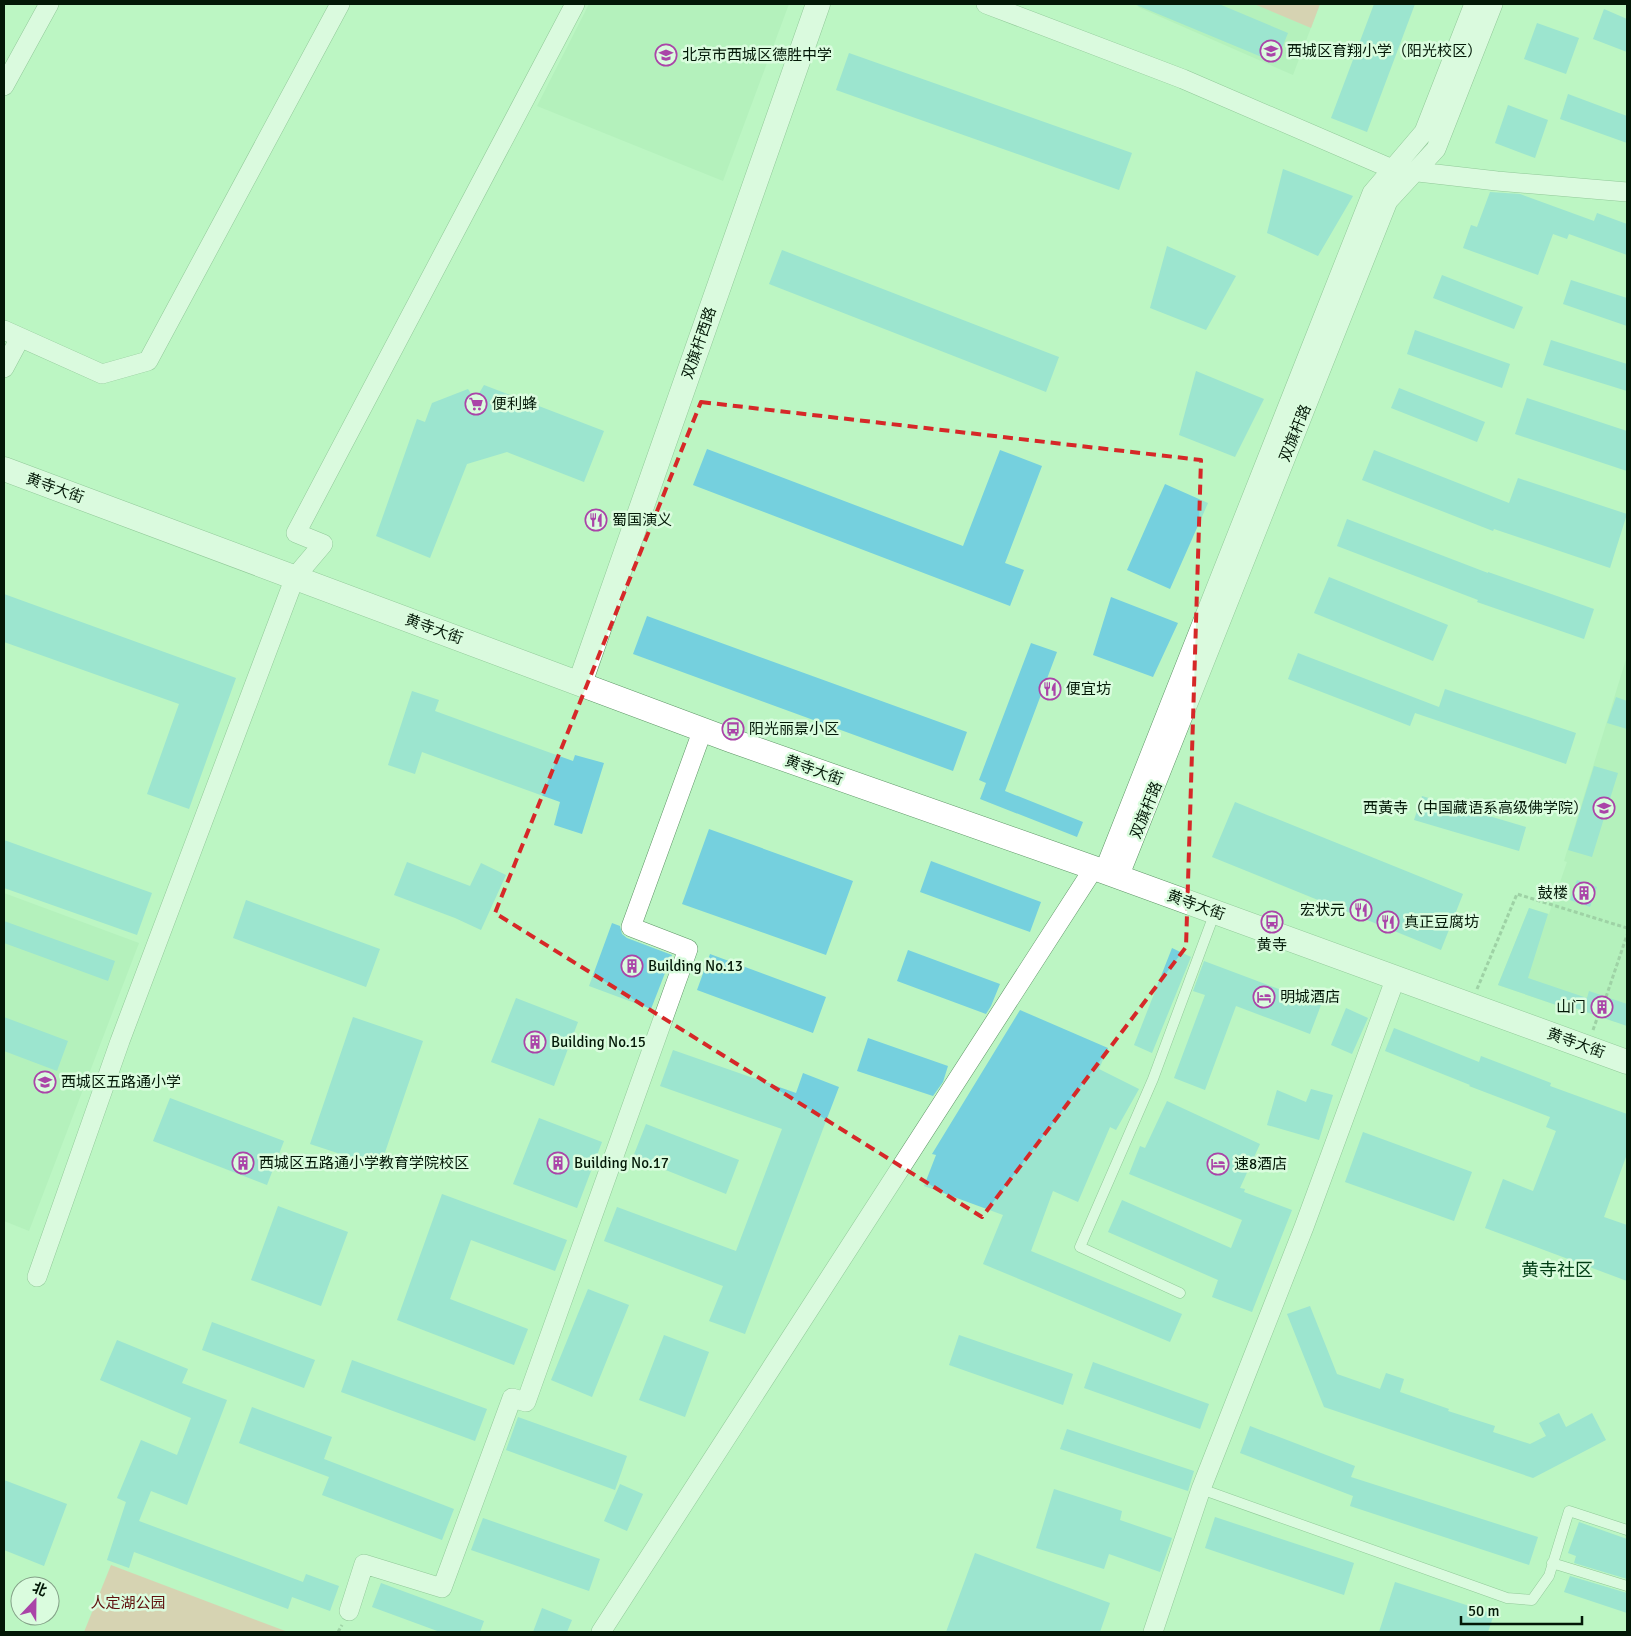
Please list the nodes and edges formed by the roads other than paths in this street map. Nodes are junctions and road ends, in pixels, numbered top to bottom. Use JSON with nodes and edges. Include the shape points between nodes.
{"nodes":[{"id":1,"x":49,"y":4,"type":"edge"},
{"id":2,"x":340,"y":4,"type":"edge"},
{"id":3,"x":575,"y":4,"type":"edge"},
{"id":4,"x":818,"y":4,"type":"edge"},
{"id":5,"x":986,"y":4,"type":"edge"},
{"id":6,"x":1474,"y":4,"type":"edge"},
{"id":7,"x":1493,"y":4,"type":"edge"},
{"id":8,"x":4,"y":86,"type":"edge"},
{"id":9,"x":1392,"y":168,"type":"junction"},
{"id":10,"x":1415,"y":172,"type":"junction"},
{"id":11,"x":1627,"y":192,"type":"edge"},
{"id":12,"x":12,"y":334,"type":"edge"},
{"id":13,"x":4,"y":368,"type":"edge"},
{"id":14,"x":4,"y":469,"type":"edge"},
{"id":15,"x":294,"y":577,"type":"junction"},
{"id":16,"x":580,"y":683,"type":"junction"},
{"id":17,"x":703,"y":730,"type":"junction"},
{"id":18,"x":1106,"y":872,"type":"junction"},
{"id":19,"x":1215,"y":912,"type":"junction"},
{"id":20,"x":1396,"y":977,"type":"junction"},
{"id":21,"x":1627,"y":1062,"type":"edge"},
{"id":22,"x":37,"y":1277,"type":"dead end"},
{"id":23,"x":1180,"y":1292,"type":"dead end"},
{"id":24,"x":1201,"y":1490,"type":"junction"},
{"id":25,"x":1627,"y":1530,"type":"edge"},
{"id":26,"x":1552,"y":1563,"type":"junction"},
{"id":27,"x":1627,"y":1586,"type":"edge"},
{"id":28,"x":349,"y":1611,"type":"dead end"},
{"id":29,"x":600,"y":1632,"type":"edge"},
{"id":30,"x":1153,"y":1632,"type":"edge"}],
"edges":[{"from":1,"to":8,"type":"street"},
{"from":2,"to":12,"type":"street","via":[[148,361],[102,374]]},
{"from":3,"to":15,"type":"street","via":[[296,533],[323,544]]},
{"from":4,"to":16,"type":"street","name":"双旗杆西路"},
{"from":5,"to":9,"type":"street","via":[[1183,79]]},
{"from":6,"to":9,"type":"street","via":[[1424,132]]},
{"from":7,"to":10,"type":"street","name":"双旗杆路","via":[[1436,149]]},
{"from":9,"to":10,"type":"street"},
{"from":9,"to":18,"type":"street","via":[[1372,193]]},
{"from":10,"to":11,"type":"street"},
{"from":10,"to":18,"type":"street","name":"双旗杆路","via":[[1388,201]]},
{"from":12,"to":13,"type":"street"},
{"from":14,"to":15,"type":"street","name":"黄寺大街"},
{"from":15,"to":16,"type":"street","name":"黄寺大街"},
{"from":15,"to":22,"type":"street","via":[[120,1041]]},
{"from":16,"to":17,"type":"street","name":"黄寺大街"},
{"from":17,"to":18,"type":"street","name":"黄寺大街"},
{"from":17,"to":28,"type":"street","via":[[631,926],[688,949],[526,1402],[512,1398],[442,1588],[364,1564]]},
{"from":18,"to":19,"type":"street","name":"黄寺大街"},
{"from":18,"to":29,"type":"street"},
{"from":19,"to":20,"type":"street","name":"黄寺大街"},
{"from":19,"to":23,"type":"lane","via":[[1153,1079],[1080,1247]]},
{"from":20,"to":21,"type":"street","name":"黄寺大街"},
{"from":20,"to":24,"type":"street","via":[[1304,1227]]},
{"from":24,"to":26,"type":"lane","via":[[1507,1598],[1532,1600],[1548,1576]]},
{"from":24,"to":30,"type":"street"},
{"from":25,"to":26,"type":"lane","via":[[1569,1511]]},
{"from":26,"to":27,"type":"lane"}]}
